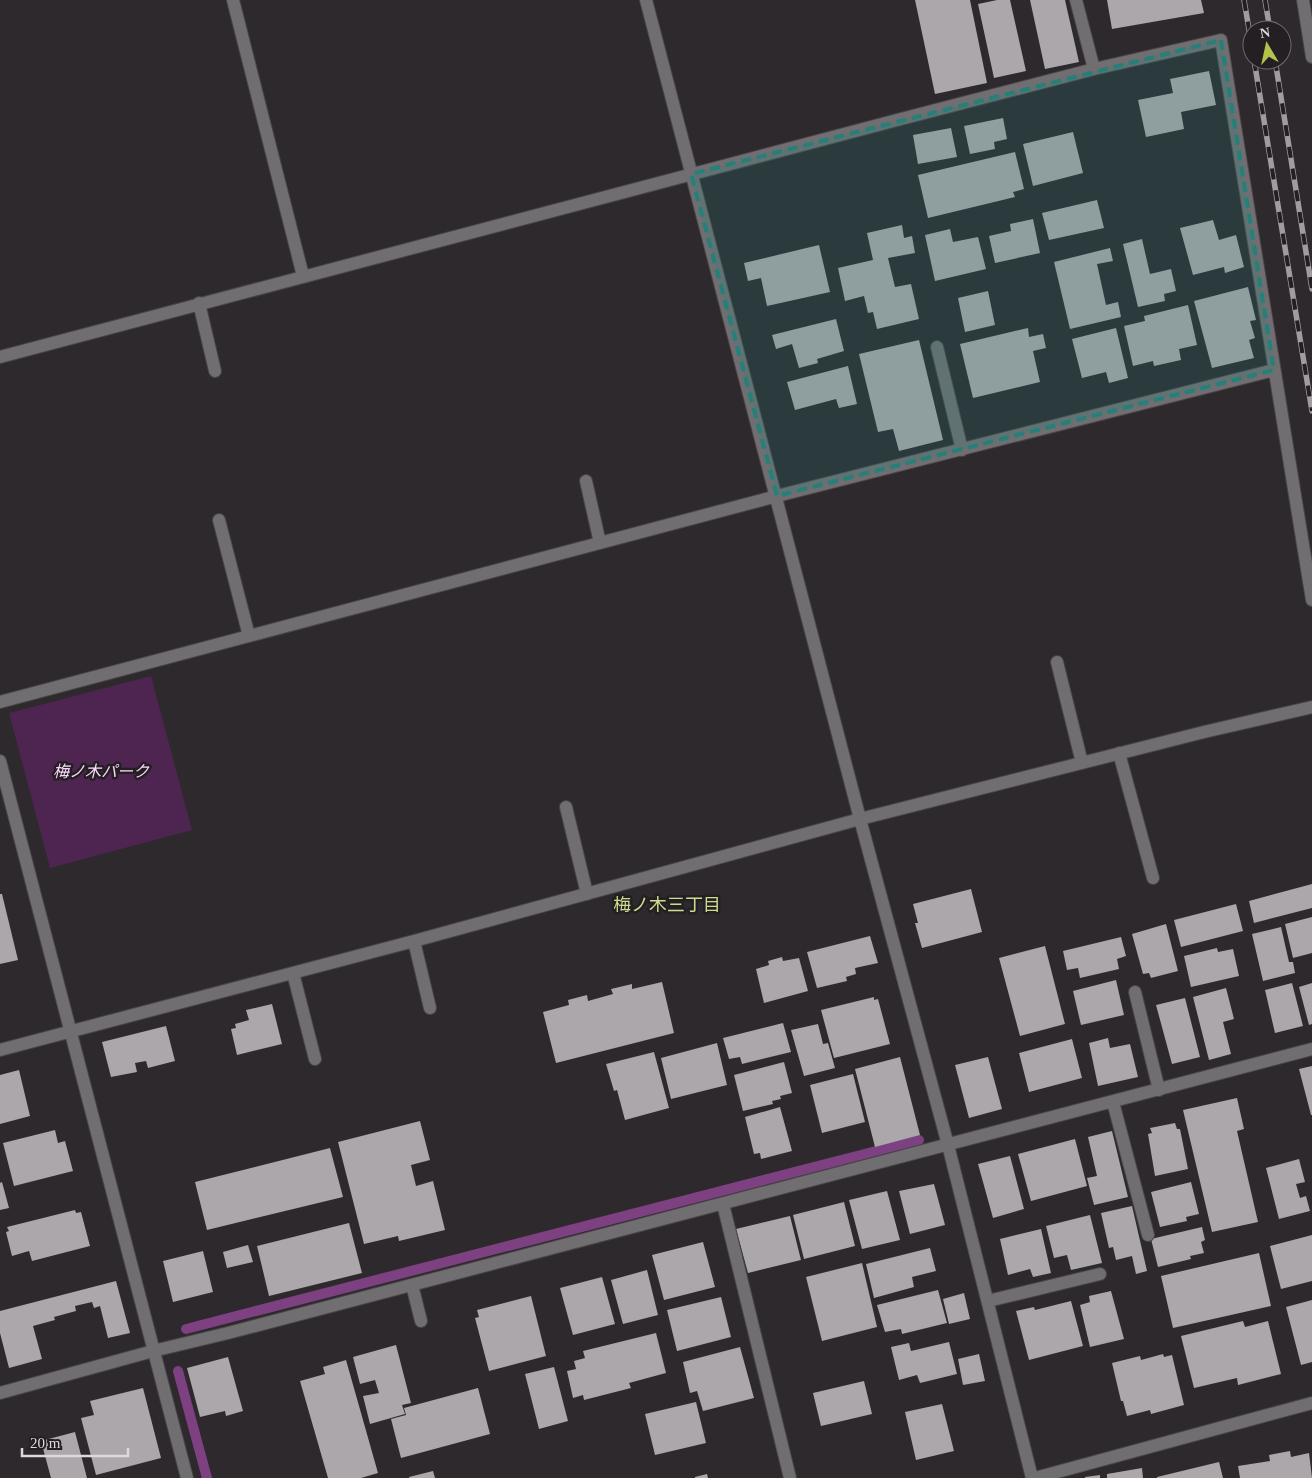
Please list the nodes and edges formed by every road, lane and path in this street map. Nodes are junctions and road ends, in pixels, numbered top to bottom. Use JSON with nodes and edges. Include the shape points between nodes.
{"nodes":[{"id":1,"x":233,"y":0,"type":"edge"},
{"id":2,"x":646,"y":0,"type":"edge"},
{"id":3,"x":1076,"y":0,"type":"edge"},
{"id":4,"x":1303,"y":0,"type":"edge"},
{"id":5,"x":1308,"y":14,"type":"edge"},
{"id":6,"x":1312,"y":57,"type":"edge"},
{"id":7,"x":1094,"y":69,"type":"junction"},
{"id":8,"x":691,"y":174,"type":"junction"},
{"id":9,"x":303,"y":276,"type":"junction"},
{"id":10,"x":199,"y":304,"type":"junction"},
{"id":11,"x":936,"y":347,"type":"dead end"},
{"id":12,"x":0,"y":357,"type":"edge"},
{"id":13,"x":1274,"y":370,"type":"junction"},
{"id":14,"x":215,"y":371,"type":"dead end"},
{"id":15,"x":962,"y":450,"type":"junction"},
{"id":16,"x":586,"y":481,"type":"dead end"},
{"id":17,"x":777,"y":496,"type":"junction"},
{"id":18,"x":219,"y":520,"type":"dead end"},
{"id":19,"x":600,"y":543,"type":"junction"},
{"id":20,"x":1312,"y":600,"type":"edge"},
{"id":21,"x":249,"y":636,"type":"junction"},
{"id":22,"x":1057,"y":662,"type":"dead end"},
{"id":23,"x":0,"y":702,"type":"edge"},
{"id":24,"x":1312,"y":707,"type":"edge"},
{"id":25,"x":1119,"y":753,"type":"junction"},
{"id":26,"x":0,"y":761,"type":"edge"},
{"id":27,"x":1082,"y":763,"type":"junction"},
{"id":28,"x":566,"y":807,"type":"dead end"},
{"id":29,"x":860,"y":819,"type":"junction"},
{"id":30,"x":1153,"y":878,"type":"dead end"},
{"id":31,"x":587,"y":894,"type":"junction"},
{"id":32,"x":414,"y":941,"type":"junction"},
{"id":33,"x":293,"y":973,"type":"junction"},
{"id":34,"x":1134,"y":992,"type":"dead end"},
{"id":35,"x":430,"y":1008,"type":"dead end"},
{"id":36,"x":71,"y":1032,"type":"junction"},
{"id":37,"x":1312,"y":1049,"type":"edge"},
{"id":38,"x":0,"y":1050,"type":"edge"},
{"id":39,"x":315,"y":1059,"type":"dead end"},
{"id":40,"x":1159,"y":1090,"type":"junction"},
{"id":41,"x":1113,"y":1102,"type":"junction"},
{"id":42,"x":948,"y":1145,"type":"junction"},
{"id":43,"x":722,"y":1204,"type":"junction"},
{"id":44,"x":1148,"y":1235,"type":"dead end"},
{"id":45,"x":1100,"y":1274,"type":"dead end"},
{"id":46,"x":412,"y":1285,"type":"junction"},
{"id":47,"x":988,"y":1301,"type":"junction"},
{"id":48,"x":421,"y":1321,"type":"dead end"},
{"id":49,"x":153,"y":1351,"type":"junction"},
{"id":50,"x":0,"y":1393,"type":"edge"},
{"id":51,"x":1312,"y":1403,"type":"edge"},
{"id":52,"x":187,"y":1478,"type":"edge"},
{"id":53,"x":790,"y":1478,"type":"edge"},
{"id":54,"x":1034,"y":1478,"type":"edge"}],
"edges":[{"from":1,"to":9,"type":"street"},
{"from":2,"to":8,"type":"street"},
{"from":3,"to":7,"type":"street"},
{"from":4,"to":5,"type":"street"},
{"from":5,"to":6,"type":"street"},
{"from":7,"to":8,"type":"street"},
{"from":7,"to":13,"type":"street","via":[[1221,40]]},
{"from":8,"to":9,"type":"street"},
{"from":8,"to":17,"type":"street"},
{"from":9,"to":10,"type":"street"},
{"from":10,"to":12,"type":"street"},
{"from":10,"to":14,"type":"street"},
{"from":11,"to":15,"type":"street"},
{"from":13,"to":15,"type":"street"},
{"from":13,"to":20,"type":"street"},
{"from":15,"to":17,"type":"street"},
{"from":16,"to":19,"type":"street"},
{"from":17,"to":19,"type":"street"},
{"from":17,"to":29,"type":"street"},
{"from":18,"to":21,"type":"street"},
{"from":19,"to":21,"type":"street"},
{"from":21,"to":23,"type":"street"},
{"from":22,"to":27,"type":"street"},
{"from":24,"to":25,"type":"street"},
{"from":25,"to":27,"type":"street"},
{"from":25,"to":30,"type":"street"},
{"from":26,"to":36,"type":"street"},
{"from":27,"to":29,"type":"street"},
{"from":28,"to":31,"type":"street"},
{"from":29,"to":31,"type":"street"},
{"from":29,"to":42,"type":"street"},
{"from":31,"to":32,"type":"street"},
{"from":32,"to":33,"type":"street"},
{"from":32,"to":35,"type":"street"},
{"from":33,"to":36,"type":"street"},
{"from":33,"to":39,"type":"street"},
{"from":34,"to":40,"type":"street"},
{"from":36,"to":38,"type":"street"},
{"from":36,"to":49,"type":"street"},
{"from":37,"to":40,"type":"street"},
{"from":40,"to":41,"type":"street"},
{"from":41,"to":42,"type":"street"},
{"from":41,"to":44,"type":"street"},
{"from":42,"to":43,"type":"street"},
{"from":42,"to":47,"type":"street"},
{"from":43,"to":46,"type":"street"},
{"from":43,"to":53,"type":"street"},
{"from":45,"to":47,"type":"street"},
{"from":46,"to":48,"type":"street"},
{"from":46,"to":49,"type":"street"},
{"from":47,"to":54,"type":"street"},
{"from":49,"to":50,"type":"street"},
{"from":49,"to":52,"type":"street"},
{"from":51,"to":54,"type":"street"}]}
